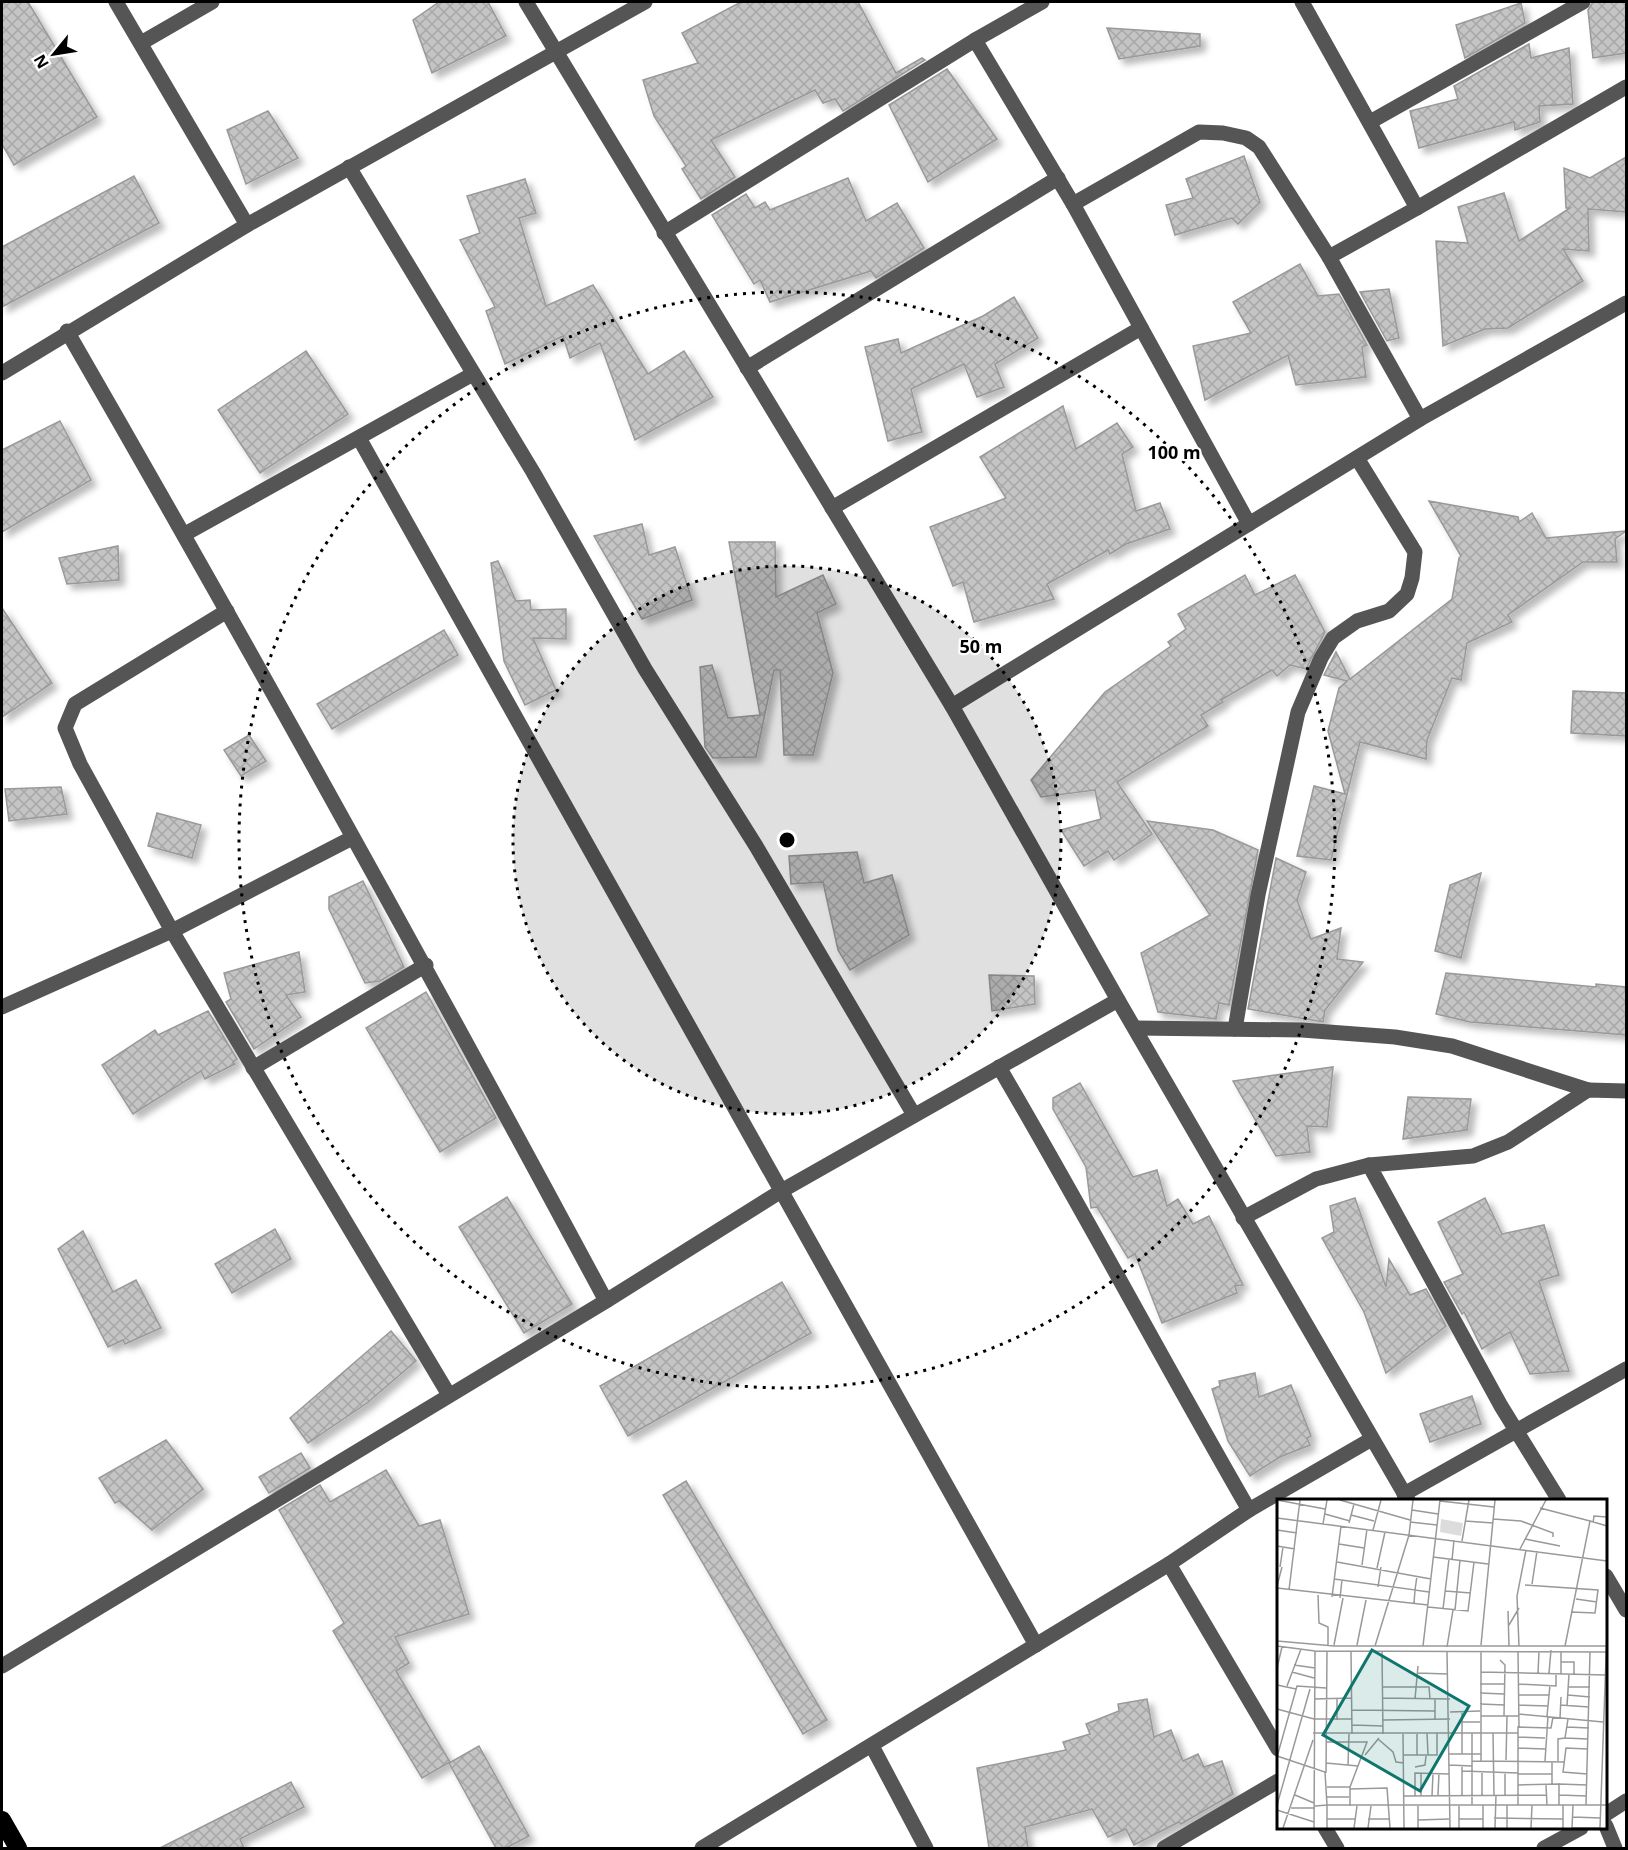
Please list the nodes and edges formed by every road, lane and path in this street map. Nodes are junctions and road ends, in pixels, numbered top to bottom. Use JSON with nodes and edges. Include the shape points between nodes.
{"nodes":[{"id":1,"x":116,"y":2,"type":"edge"},
{"id":2,"x":212,"y":2,"type":"edge"},
{"id":3,"x":526,"y":2,"type":"edge"},
{"id":4,"x":645,"y":2,"type":"edge"},
{"id":5,"x":1042,"y":2,"type":"edge"},
{"id":6,"x":1302,"y":2,"type":"edge"},
{"id":7,"x":1583,"y":2,"type":"edge"},
{"id":8,"x":975,"y":40,"type":"junction"},
{"id":9,"x":141,"y":43,"type":"junction"},
{"id":10,"x":555,"y":53,"type":"junction"},
{"id":11,"x":1626,"y":87,"type":"edge"},
{"id":12,"x":1370,"y":122,"type":"junction"},
{"id":13,"x":349,"y":167,"type":"junction"},
{"id":14,"x":1058,"y":178,"type":"junction"},
{"id":15,"x":1073,"y":204,"type":"junction"},
{"id":16,"x":1417,"y":208,"type":"junction"},
{"id":17,"x":247,"y":225,"type":"junction"},
{"id":18,"x":664,"y":233,"type":"junction"},
{"id":19,"x":1329,"y":257,"type":"junction"},
{"id":20,"x":1626,"y":303,"type":"edge"},
{"id":21,"x":1141,"y":328,"type":"junction"},
{"id":22,"x":67,"y":331,"type":"junction"},
{"id":23,"x":747,"y":368,"type":"junction"},
{"id":24,"x":2,"y":373,"type":"edge"},
{"id":25,"x":473,"y":374,"type":"junction"},
{"id":26,"x":1420,"y":419,"type":"junction"},
{"id":27,"x":358,"y":438,"type":"junction"},
{"id":28,"x":1357,"y":458,"type":"junction"},
{"id":29,"x":832,"y":508,"type":"junction"},
{"id":30,"x":1249,"y":524,"type":"junction"},
{"id":31,"x":185,"y":534,"type":"junction"},
{"id":32,"x":227,"y":611,"type":"junction"},
{"id":33,"x":952,"y":706,"type":"junction"},
{"id":34,"x":352,"y":838,"type":"junction"},
{"id":35,"x":172,"y":931,"type":"junction"},
{"id":36,"x":426,"y":965,"type":"junction"},
{"id":37,"x":1118,"y":1000,"type":"junction"},
{"id":38,"x":2,"y":1007,"type":"edge"},
{"id":39,"x":1136,"y":1028,"type":"junction"},
{"id":40,"x":1235,"y":1029,"type":"junction"},
{"id":41,"x":999,"y":1067,"type":"junction"},
{"id":42,"x":253,"y":1068,"type":"junction"},
{"id":43,"x":1588,"y":1090,"type":"junction"},
{"id":44,"x":1626,"y":1091,"type":"edge"},
{"id":45,"x":914,"y":1115,"type":"junction"},
{"id":46,"x":1369,"y":1165,"type":"junction"},
{"id":47,"x":783,"y":1190,"type":"junction"},
{"id":48,"x":1243,"y":1218,"type":"junction"},
{"id":49,"x":606,"y":1301,"type":"junction"},
{"id":50,"x":1626,"y":1369,"type":"edge"},
{"id":51,"x":449,"y":1395,"type":"junction"},
{"id":52,"x":1515,"y":1430,"type":"junction"},
{"id":53,"x":1370,"y":1440,"type":"junction"},
{"id":54,"x":1406,"y":1497,"type":"edge"},
{"id":55,"x":1558,"y":1499,"type":"edge"},
{"id":56,"x":1249,"y":1510,"type":"junction"},
{"id":57,"x":1169,"y":1564,"type":"junction"},
{"id":58,"x":1607,"y":1579,"type":"edge"},
{"id":59,"x":1626,"y":1610,"type":"edge"},
{"id":60,"x":1036,"y":1645,"type":"junction"},
{"id":61,"x":2,"y":1666,"type":"edge"},
{"id":62,"x":872,"y":1746,"type":"junction"},
{"id":63,"x":1277,"y":1747,"type":"edge"},
{"id":64,"x":1277,"y":1782,"type":"edge"},
{"id":65,"x":1626,"y":1802,"type":"edge"},
{"id":66,"x":1607,"y":1813,"type":"edge"},
{"id":67,"x":2,"y":1820,"type":"edge"},
{"id":68,"x":1326,"y":1829,"type":"edge"},
{"id":69,"x":1577,"y":1829,"type":"edge"},
{"id":70,"x":1606,"y":1829,"type":"edge"},
{"id":71,"x":18,"y":1848,"type":"edge"},
{"id":72,"x":702,"y":1848,"type":"edge"},
{"id":73,"x":926,"y":1848,"type":"edge"},
{"id":74,"x":1164,"y":1848,"type":"edge"},
{"id":75,"x":1337,"y":1848,"type":"edge"},
{"id":76,"x":1544,"y":1848,"type":"edge"},
{"id":77,"x":1615,"y":1848,"type":"edge"}],
"edges":[{"from":1,"to":9,"type":"street"},
{"from":2,"to":9,"type":"street"},
{"from":3,"to":10,"type":"street"},
{"from":4,"to":10,"type":"street"},
{"from":5,"to":8,"type":"street"},
{"from":6,"to":12,"type":"street"},
{"from":7,"to":12,"type":"street"},
{"from":8,"to":14,"type":"street"},
{"from":8,"to":18,"type":"street"},
{"from":9,"to":17,"type":"street"},
{"from":10,"to":13,"type":"street"},
{"from":10,"to":18,"type":"street"},
{"from":11,"to":16,"type":"street"},
{"from":12,"to":16,"type":"street"},
{"from":13,"to":17,"type":"street"},
{"from":13,"to":25,"type":"street"},
{"from":14,"to":15,"type":"street"},
{"from":14,"to":23,"type":"street"},
{"from":15,"to":19,"type":"street","via":[[1199,132],[1223,133],[1246,138],[1259,147]]},
{"from":15,"to":21,"type":"street"},
{"from":16,"to":19,"type":"street"},
{"from":17,"to":22,"type":"street"},
{"from":18,"to":23,"type":"street"},
{"from":19,"to":26,"type":"street"},
{"from":20,"to":26,"type":"street"},
{"from":21,"to":29,"type":"street"},
{"from":21,"to":30,"type":"street"},
{"from":22,"to":24,"type":"street"},
{"from":22,"to":31,"type":"street"},
{"from":23,"to":29,"type":"street"},
{"from":25,"to":27,"type":"street"},
{"from":25,"to":45,"type":"street","via":[[645,669],[756,846]]},
{"from":26,"to":28,"type":"street"},
{"from":27,"to":31,"type":"street"},
{"from":27,"to":47,"type":"street"},
{"from":28,"to":30,"type":"street"},
{"from":28,"to":40,"type":"street","via":[[1414,552],[1412,578],[1407,594],[1389,612],[1357,621],[1333,638],[1298,712],[1258,895]]},
{"from":29,"to":33,"type":"street"},
{"from":30,"to":33,"type":"street"},
{"from":31,"to":32,"type":"street"},
{"from":32,"to":34,"type":"street"},
{"from":32,"to":35,"type":"street","via":[[75,704],[65,728],[80,764]]},
{"from":33,"to":37,"type":"street"},
{"from":34,"to":35,"type":"street"},
{"from":34,"to":36,"type":"street"},
{"from":35,"to":38,"type":"street"},
{"from":35,"to":42,"type":"street"},
{"from":36,"to":42,"type":"street"},
{"from":36,"to":49,"type":"street"},
{"from":37,"to":39,"type":"street"},
{"from":37,"to":41,"type":"street"},
{"from":39,"to":40,"type":"street"},
{"from":39,"to":48,"type":"street"},
{"from":40,"to":43,"type":"street","via":[[1372,1035],[1452,1046]]},
{"from":41,"to":45,"type":"street"},
{"from":41,"to":56,"type":"street"},
{"from":42,"to":51,"type":"street"},
{"from":43,"to":44,"type":"street"},
{"from":43,"to":46,"type":"street","via":[[1508,1142],[1473,1156]]},
{"from":45,"to":47,"type":"street"},
{"from":46,"to":48,"type":"street","via":[[1316,1179]]},
{"from":46,"to":52,"type":"street"},
{"from":47,"to":49,"type":"street"},
{"from":47,"to":60,"type":"street"},
{"from":48,"to":53,"type":"street"},
{"from":49,"to":51,"type":"street"},
{"from":50,"to":52,"type":"street"},
{"from":51,"to":61,"type":"street"},
{"from":52,"to":54,"type":"street"},
{"from":52,"to":55,"type":"street"},
{"from":53,"to":54,"type":"street"},
{"from":53,"to":56,"type":"street"},
{"from":56,"to":57,"type":"street"},
{"from":57,"to":60,"type":"street"},
{"from":57,"to":63,"type":"street"},
{"from":58,"to":59,"type":"street"},
{"from":60,"to":62,"type":"street"},
{"from":62,"to":72,"type":"street"},
{"from":62,"to":73,"type":"street"},
{"from":64,"to":74,"type":"street"},
{"from":65,"to":66,"type":"street"},
{"from":67,"to":71,"type":"highway"},
{"from":68,"to":75,"type":"street"},
{"from":69,"to":76,"type":"street"},
{"from":70,"to":77,"type":"street"}]}
